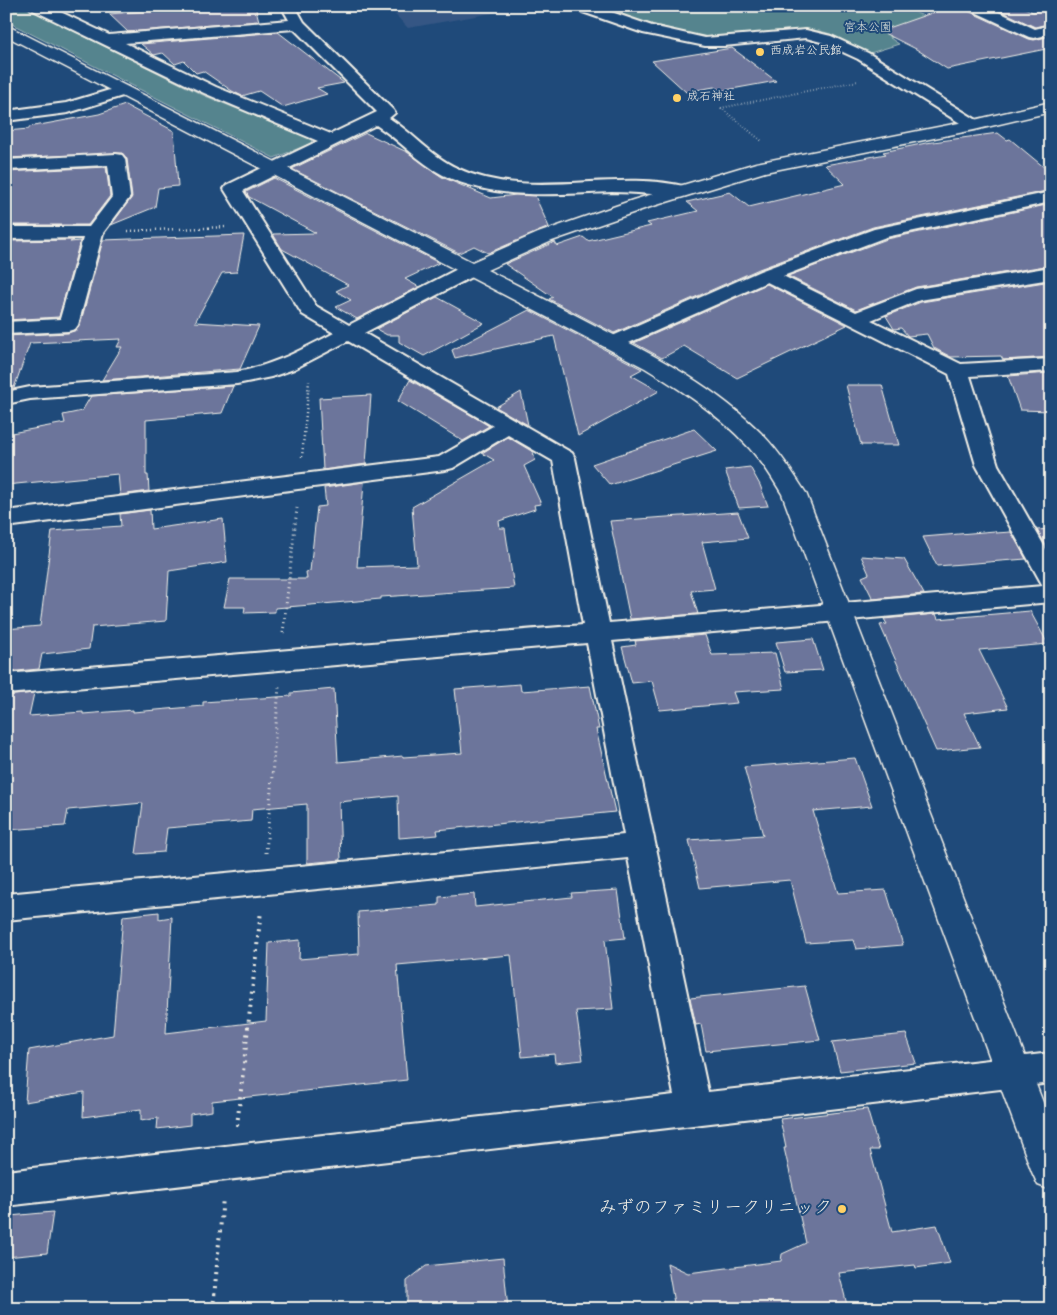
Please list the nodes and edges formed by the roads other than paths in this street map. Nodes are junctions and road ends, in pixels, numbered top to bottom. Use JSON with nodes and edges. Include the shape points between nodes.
{"nodes":[{"id":1,"x":36,"y":6,"type":"edge"},
{"id":2,"x":288,"y":6,"type":"edge"},
{"id":3,"x":579,"y":6,"type":"edge"},
{"id":4,"x":974,"y":6,"type":"edge"},
{"id":5,"x":607,"y":11,"type":"edge"},
{"id":6,"x":298,"y":24,"type":"junction"},
{"id":7,"x":1051,"y":29,"type":"edge"},
{"id":8,"x":6,"y":30,"type":"edge"},
{"id":9,"x":108,"y":40,"type":"junction"},
{"id":10,"x":123,"y":91,"type":"junction"},
{"id":11,"x":1051,"y":107,"type":"edge"},
{"id":12,"x":6,"y":116,"type":"edge"},
{"id":13,"x":377,"y":118,"type":"junction"},
{"id":14,"x":974,"y":125,"type":"junction"},
{"id":15,"x":331,"y":140,"type":"junction"},
{"id":16,"x":6,"y":165,"type":"edge"},
{"id":17,"x":275,"y":168,"type":"junction"},
{"id":18,"x":681,"y":191,"type":"junction"},
{"id":19,"x":1051,"y":196,"type":"edge"},
{"id":20,"x":94,"y":232,"type":"junction"},
{"id":21,"x":6,"y":233,"type":"edge"},
{"id":22,"x":472,"y":269,"type":"junction"},
{"id":23,"x":1051,"y":273,"type":"edge"},
{"id":24,"x":767,"y":275,"type":"junction"},
{"id":25,"x":855,"y":319,"type":"junction"},
{"id":26,"x":6,"y":328,"type":"edge"},
{"id":27,"x":349,"y":333,"type":"junction"},
{"id":28,"x":615,"y":342,"type":"junction"},
{"id":29,"x":1051,"y":365,"type":"edge"},
{"id":30,"x":958,"y":371,"type":"junction"},
{"id":31,"x":6,"y":398,"type":"edge"},
{"id":32,"x":508,"y":426,"type":"junction"},
{"id":33,"x":8,"y":525,"type":"edge"},
{"id":34,"x":1051,"y":580,"type":"edge"},
{"id":35,"x":1051,"y":594,"type":"edge"},
{"id":36,"x":839,"y":612,"type":"junction"},
{"id":37,"x":598,"y":634,"type":"junction"},
{"id":38,"x":6,"y":684,"type":"edge"},
{"id":39,"x":642,"y":845,"type":"junction"},
{"id":40,"x":6,"y":907,"type":"edge"},
{"id":41,"x":1051,"y":1068,"type":"edge"},
{"id":42,"x":1013,"y":1072,"type":"junction"},
{"id":43,"x":694,"y":1110,"type":"junction"},
{"id":44,"x":1051,"y":1172,"type":"edge"},
{"id":45,"x":6,"y":1189,"type":"edge"}],
"edges":[{"from":1,"to":9,"type":"street"},
{"from":2,"to":6,"type":"street"},
{"from":3,"to":5,"type":"street"},
{"from":4,"to":7,"type":"street","via":[[1034,34]]},
{"from":5,"to":14,"type":"street","via":[[648,30],[705,42],[806,34],[826,38],[863,56]]},
{"from":6,"to":9,"type":"street"},
{"from":6,"to":13,"type":"street","via":[[387,113]]},
{"from":8,"to":10,"type":"street"},
{"from":9,"to":15,"type":"street","via":[[210,90]]},
{"from":10,"to":12,"type":"street","via":[[68,108]]},
{"from":10,"to":17,"type":"street"},
{"from":11,"to":14,"type":"street"},
{"from":13,"to":15,"type":"street"},
{"from":13,"to":18,"type":"street","via":[[435,163],[489,185],[527,190],[636,187]]},
{"from":14,"to":18,"type":"street","via":[[787,162]]},
{"from":15,"to":17,"type":"street"},
{"from":16,"to":20,"type":"street","via":[[116,159],[121,197]]},
{"from":17,"to":22,"type":"street"},
{"from":17,"to":27,"type":"street","via":[[233,189],[309,310]]},
{"from":18,"to":22,"type":"street","via":[[545,237]]},
{"from":19,"to":24,"type":"street","via":[[881,233]]},
{"from":20,"to":21,"type":"street"},
{"from":20,"to":26,"type":"street","via":[[68,325]]},
{"from":22,"to":27,"type":"street"},
{"from":22,"to":28,"type":"street"},
{"from":23,"to":25,"type":"street","via":[[916,295]]},
{"from":24,"to":25,"type":"street"},
{"from":24,"to":28,"type":"street"},
{"from":25,"to":30,"type":"street"},
{"from":27,"to":31,"type":"street","via":[[287,365],[264,373],[237,378],[30,393]]},
{"from":27,"to":32,"type":"street"},
{"from":28,"to":36,"type":"street","via":[[693,387],[735,419],[768,455],[794,493]]},
{"from":29,"to":30,"type":"street"},
{"from":30,"to":34,"type":"street","via":[[987,465]]},
{"from":32,"to":33,"type":"street","via":[[445,463]]},
{"from":32,"to":37,"type":"street","via":[[564,458]]},
{"from":35,"to":36,"type":"street"},
{"from":36,"to":37,"type":"street"},
{"from":36,"to":42,"type":"street"},
{"from":37,"to":38,"type":"street"},
{"from":37,"to":39,"type":"street"},
{"from":39,"to":40,"type":"street"},
{"from":39,"to":43,"type":"street"},
{"from":41,"to":42,"type":"street"},
{"from":42,"to":43,"type":"street"},
{"from":42,"to":44,"type":"street"},
{"from":43,"to":45,"type":"street"}]}
